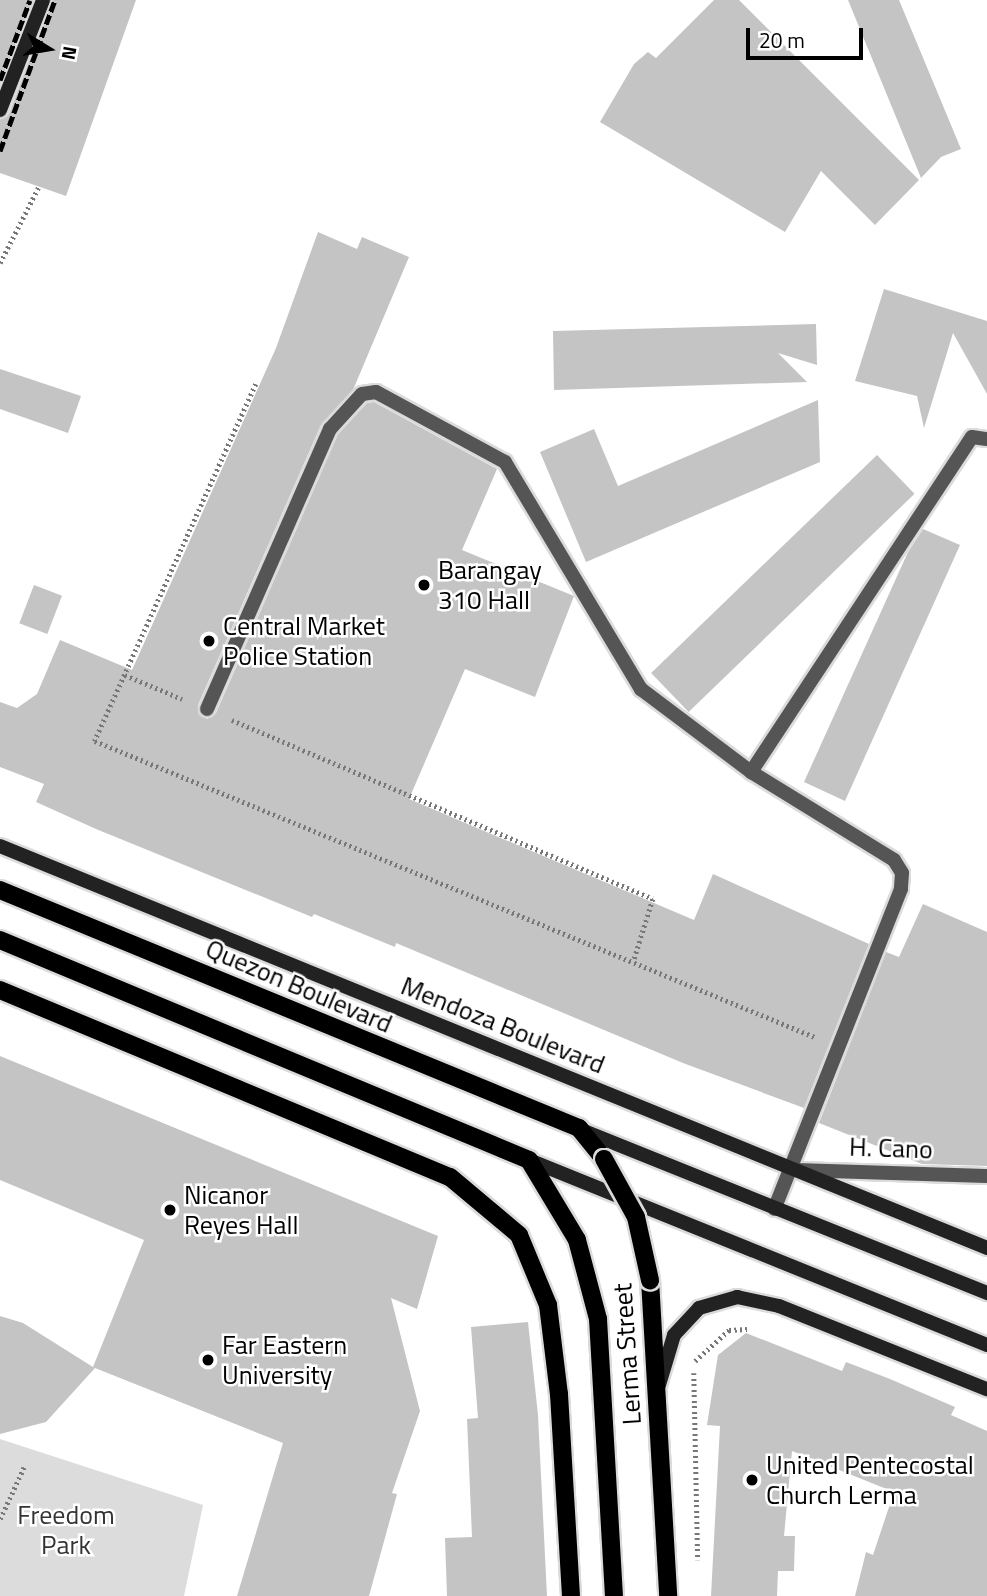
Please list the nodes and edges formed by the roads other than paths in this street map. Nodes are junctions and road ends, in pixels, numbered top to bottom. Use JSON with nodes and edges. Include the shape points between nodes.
{"nodes":[{"id":1,"x":43,"y":0,"type":"edge"},
{"id":2,"x":0,"y":110,"type":"edge"},
{"id":3,"x":987,"y":439,"type":"edge"},
{"id":4,"x":207,"y":709,"type":"road end"},
{"id":5,"x":751,"y":772,"type":"junction"},
{"id":6,"x":0,"y":846,"type":"edge"},
{"id":7,"x":0,"y":890,"type":"edge"},
{"id":8,"x":0,"y":940,"type":"edge"},
{"id":9,"x":0,"y":990,"type":"edge"},
{"id":10,"x":838,"y":1047,"type":"road end"},
{"id":11,"x":579,"y":1128,"type":"junction"},
{"id":12,"x":529,"y":1160,"type":"junction"},
{"id":13,"x":793,"y":1169,"type":"junction"},
{"id":14,"x":987,"y":1176,"type":"edge"},
{"id":15,"x":774,"y":1209,"type":"junction"},
{"id":16,"x":987,"y":1248,"type":"edge"},
{"id":17,"x":987,"y":1293,"type":"edge"},
{"id":18,"x":987,"y":1345,"type":"edge"},
{"id":19,"x":987,"y":1389,"type":"edge"},
{"id":20,"x":656,"y":1393,"type":"junction"},
{"id":21,"x":571,"y":1596,"type":"edge"},
{"id":22,"x":614,"y":1596,"type":"edge"},
{"id":23,"x":668,"y":1596,"type":"edge"}],
"edges":[{"from":1,"to":2,"type":"main road"},
{"from":3,"to":5,"type":"street","via":[[972,438]]},
{"from":4,"to":5,"type":"street","via":[[330,429],[362,394],[376,392],[505,462],[641,690]]},
{"from":5,"to":13,"type":"street","via":[[894,860],[902,873],[901,889]]},
{"from":6,"to":13,"type":"main road","name":"Mendoza Boulevard"},
{"from":7,"to":11,"type":"main road","name":"Quezon Boulevard"},
{"from":8,"to":12,"type":"main road"},
{"from":9,"to":21,"type":"main road","via":[[450,1177],[519,1235],[548,1305],[559,1394]]},
{"from":10,"to":13,"type":"street"},
{"from":11,"to":15,"type":"main road"},
{"from":11,"to":20,"type":"main road","name":"Lerma Street","bridge":true,"via":[[604,1159],[636,1217],[650,1280]]},
{"from":12,"to":18,"type":"main road"},
{"from":12,"to":22,"type":"main road","name":"Lerma Street","via":[[577,1240],[598,1319]]},
{"from":13,"to":14,"type":"street","name":"H. Cano"},
{"from":13,"to":15,"type":"street"},
{"from":13,"to":16,"type":"main road","name":"Mendoza Boulevard"},
{"from":15,"to":17,"type":"main road"},
{"from":19,"to":20,"type":"main road","via":[[779,1307],[737,1297],[699,1308],[674,1335]]},
{"from":20,"to":23,"type":"main road","name":"Lerma Street"}]}
